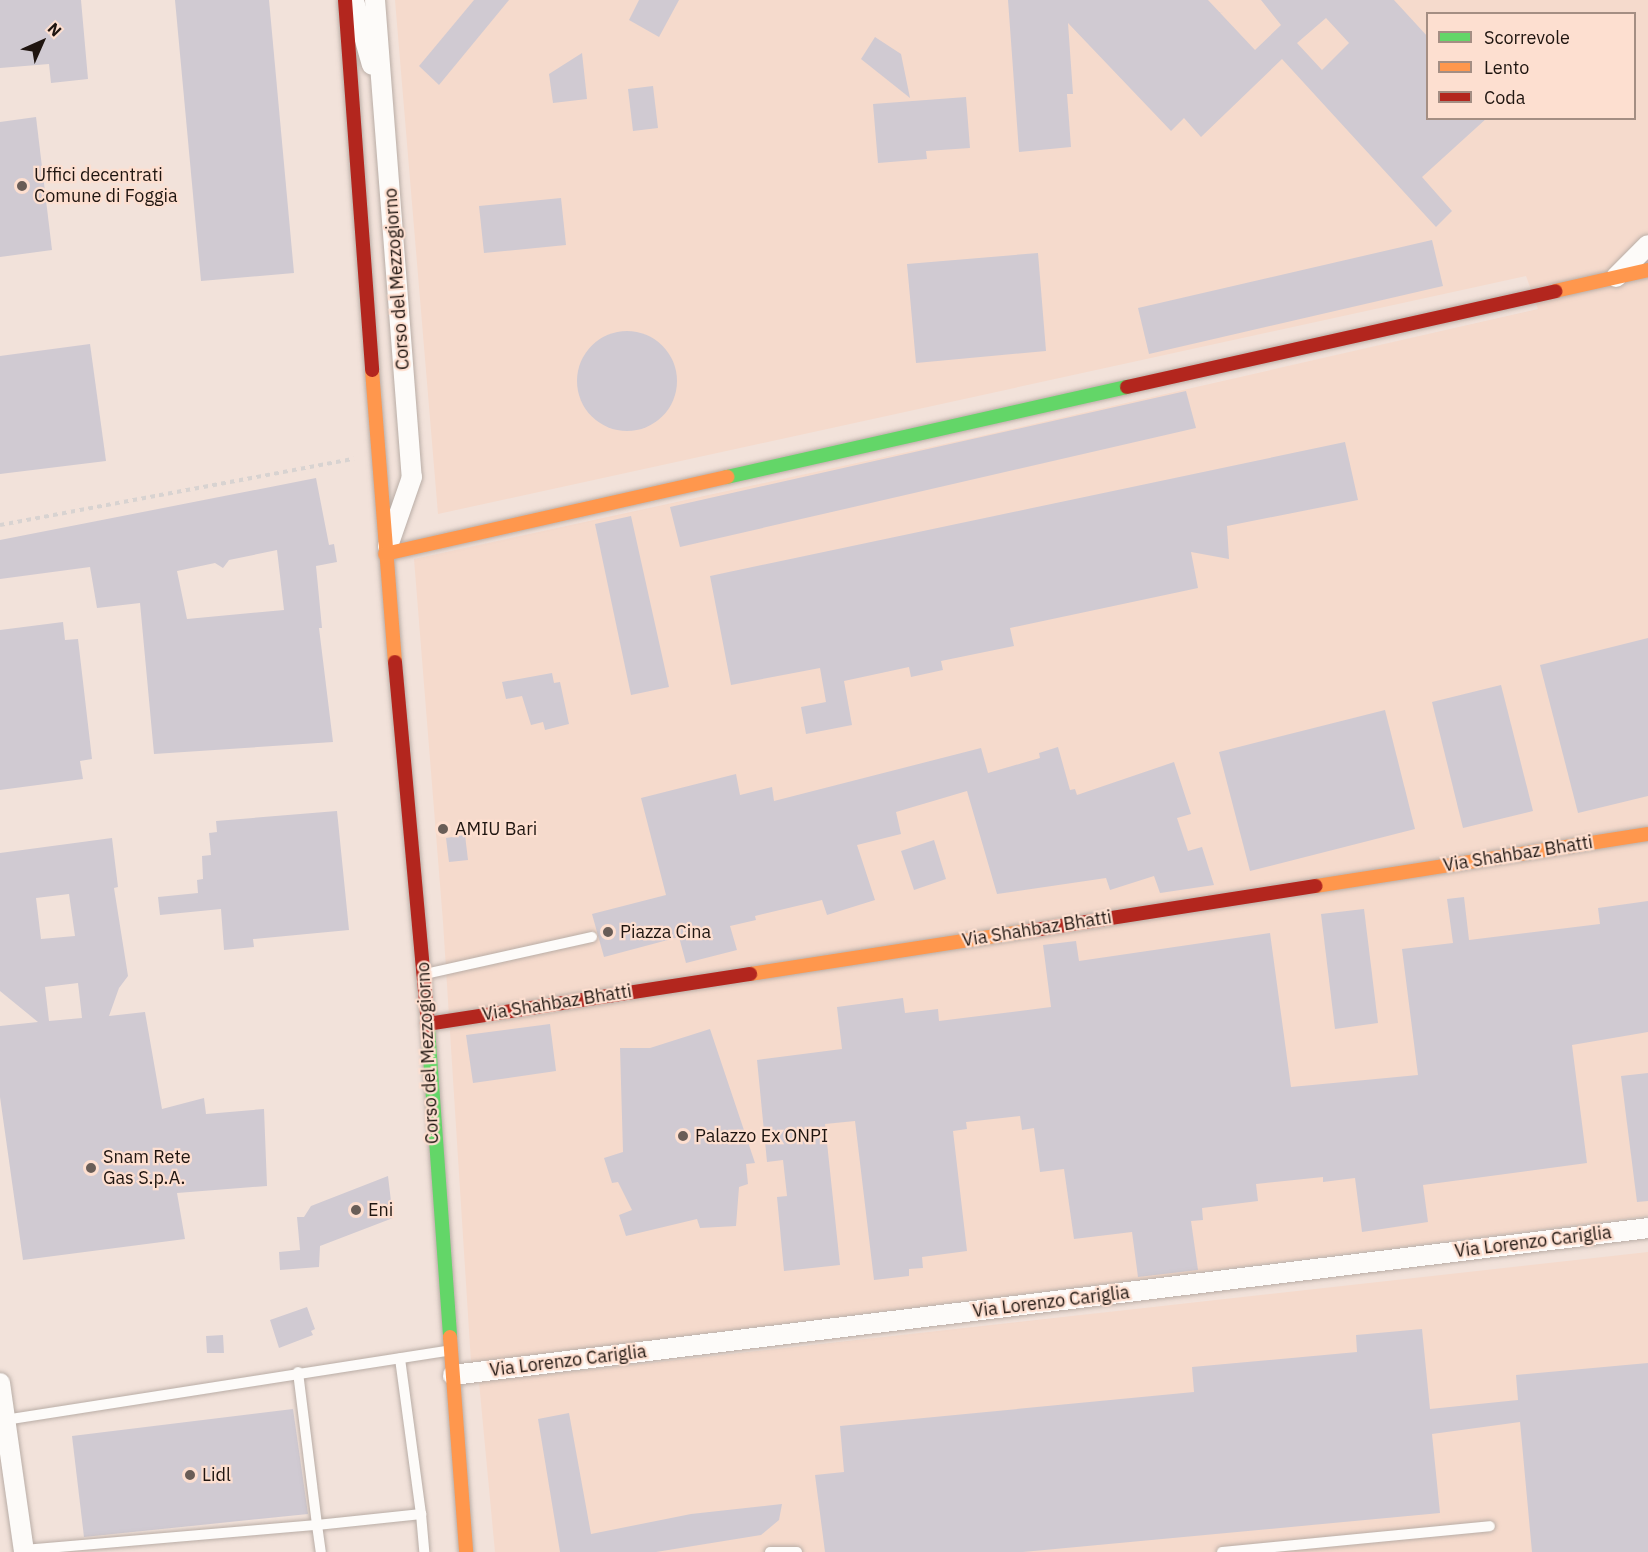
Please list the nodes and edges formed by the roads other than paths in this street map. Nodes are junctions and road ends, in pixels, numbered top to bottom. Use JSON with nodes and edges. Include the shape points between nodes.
{"nodes":[{"id":1,"x":345,"y":0,"type":"edge"},
{"id":2,"x":354,"y":0,"type":"edge"},
{"id":3,"x":375,"y":0,"type":"edge"},
{"id":4,"x":384,"y":111,"type":"junction"},
{"id":5,"x":1648,"y":245,"type":"edge"},
{"id":6,"x":1648,"y":270,"type":"edge"},
{"id":7,"x":1616,"y":277,"type":"junction"},
{"id":8,"x":385,"y":554,"type":"junction"},
{"id":9,"x":1648,"y":834,"type":"edge"},
{"id":10,"x":592,"y":937,"type":"dead end"},
{"id":11,"x":423,"y":974,"type":"junction"},
{"id":12,"x":427,"y":1024,"type":"junction"},
{"id":13,"x":1648,"y":1228,"type":"edge"},
{"id":14,"x":451,"y":1350,"type":"junction"},
{"id":15,"x":400,"y":1358,"type":"junction"},
{"id":16,"x":298,"y":1372,"type":"junction"},
{"id":17,"x":453,"y":1376,"type":"junction"},
{"id":18,"x":0,"y":1383,"type":"edge"},
{"id":19,"x":5,"y":1420,"type":"junction"},
{"id":20,"x":421,"y":1514,"type":"junction"},
{"id":21,"x":317,"y":1525,"type":"junction"},
{"id":22,"x":1490,"y":1526,"type":"dead end"},
{"id":23,"x":24,"y":1551,"type":"edge"},
{"id":24,"x":321,"y":1552,"type":"edge"},
{"id":25,"x":424,"y":1552,"type":"edge"},
{"id":26,"x":466,"y":1552,"type":"edge"},
{"id":27,"x":770,"y":1552,"type":"edge"},
{"id":28,"x":797,"y":1552,"type":"edge"},
{"id":29,"x":1222,"y":1552,"type":"edge"}],
"edges":[{"from":1,"to":8,"type":"street","name":"Corso del Mezzogiorno"},
{"from":2,"to":4,"type":"street"},
{"from":3,"to":4,"type":"street","name":"Corso del Mezzogiorno"},
{"from":4,"to":8,"type":"street","name":"Corso del Mezzogiorno","via":[[412,477]]},
{"from":5,"to":7,"type":"street"},
{"from":6,"to":7,"type":"street"},
{"from":7,"to":8,"type":"street"},
{"from":8,"to":11,"type":"street","name":"Corso del Mezzogiorno"},
{"from":9,"to":12,"type":"street","name":"Via Shahbaz Bhatti"},
{"from":10,"to":11,"type":"lane"},
{"from":11,"to":12,"type":"street","name":"Corso del Mezzogiorno"},
{"from":12,"to":14,"type":"street","name":"Corso del Mezzogiorno"},
{"from":13,"to":17,"type":"street","name":"Via Lorenzo Cariglia"},
{"from":14,"to":15,"type":"lane"},
{"from":14,"to":17,"type":"street","name":"Corso del Mezzogiorno"},
{"from":15,"to":16,"type":"lane"},
{"from":15,"to":20,"type":"lane"},
{"from":16,"to":19,"type":"lane"},
{"from":16,"to":21,"type":"lane"},
{"from":17,"to":26,"type":"street","name":"Corso del Mezzogiorno"},
{"from":18,"to":19,"type":"street"},
{"from":19,"to":23,"type":"street"},
{"from":20,"to":21,"type":"lane"},
{"from":20,"to":25,"type":"lane"},
{"from":21,"to":23,"type":"lane"},
{"from":21,"to":24,"type":"lane"},
{"from":22,"to":29,"type":"lane"},
{"from":27,"to":28,"type":"lane"}]}
